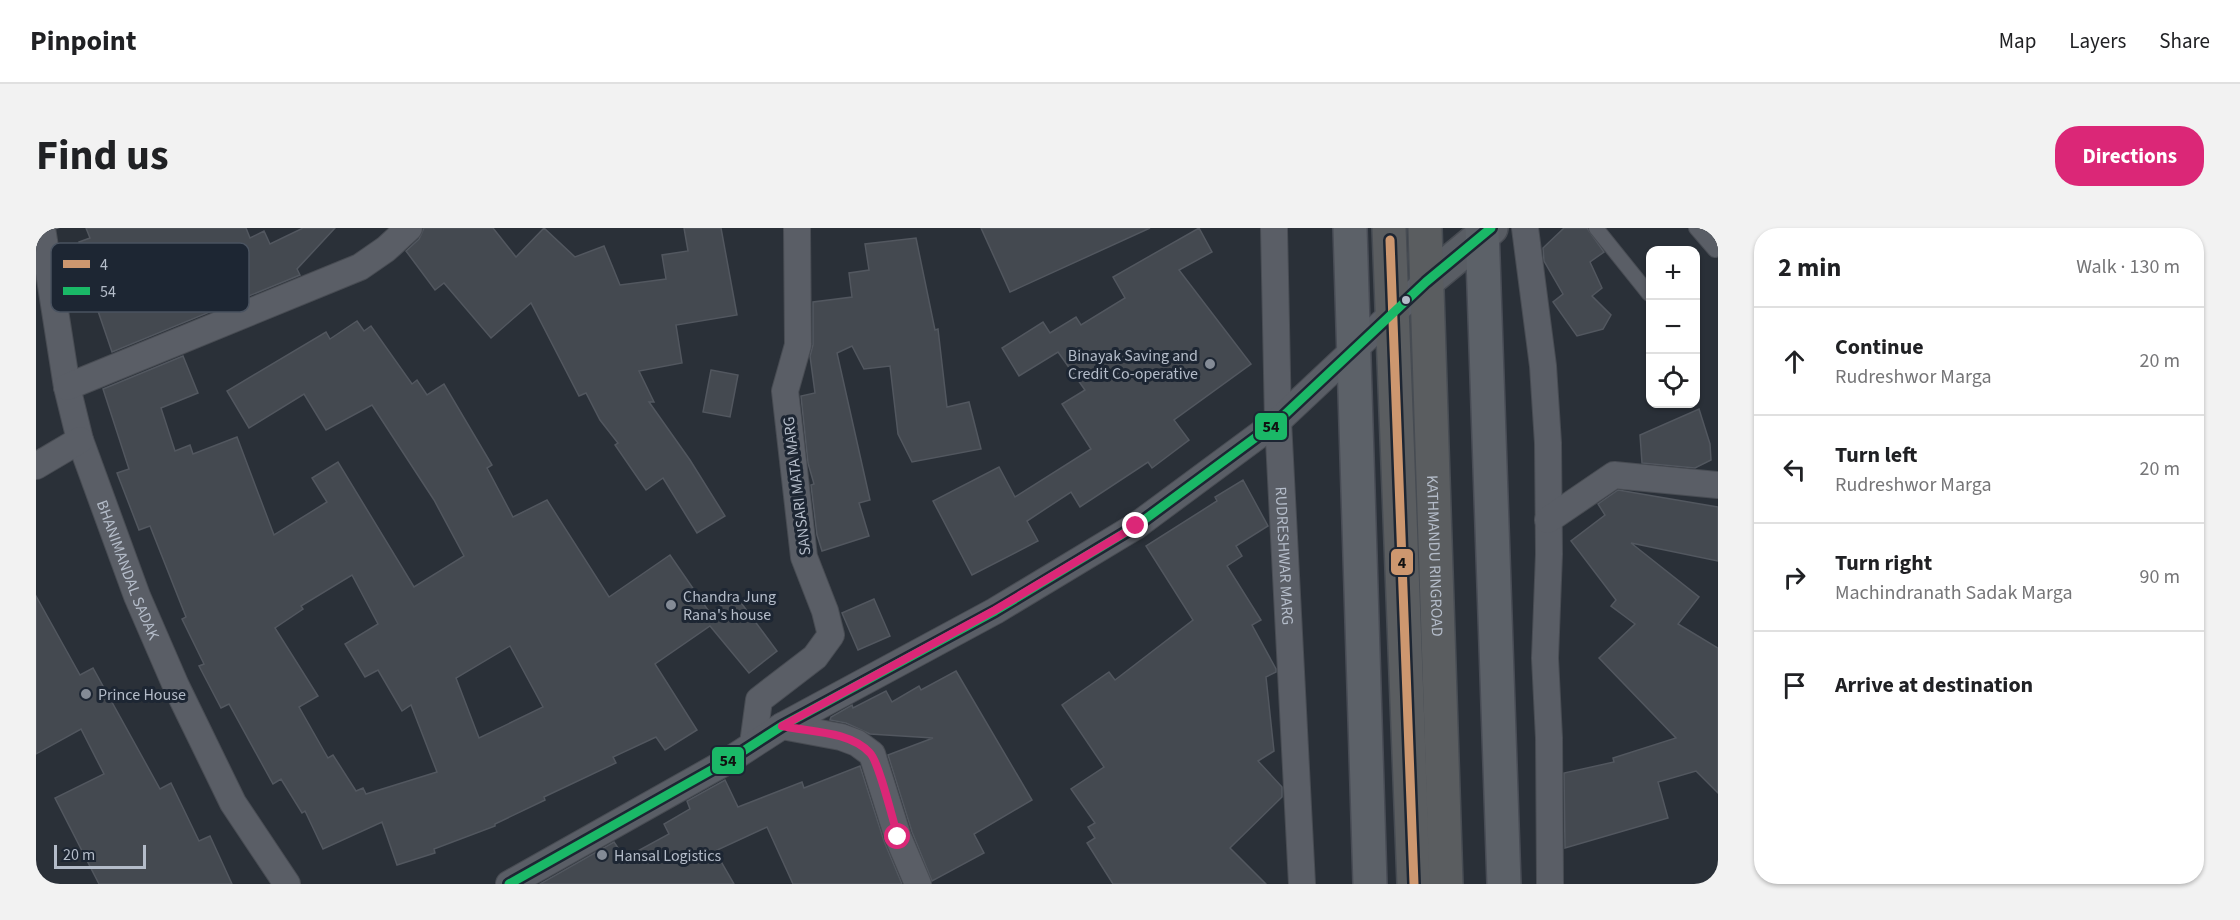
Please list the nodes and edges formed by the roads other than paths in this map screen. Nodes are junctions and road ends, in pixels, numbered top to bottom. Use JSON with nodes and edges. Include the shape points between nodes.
{"nodes":[{"id":1,"x":42,"y":228,"type":"edge"},
{"id":2,"x":409,"y":228,"type":"edge"},
{"id":3,"x":797,"y":228,"type":"edge"},
{"id":4,"x":1274,"y":228,"type":"edge"},
{"id":5,"x":1350,"y":228,"type":"edge"},
{"id":6,"x":1389,"y":228,"type":"edge"},
{"id":7,"x":1425,"y":228,"type":"edge"},
{"id":8,"x":1525,"y":228,"type":"edge"},
{"id":9,"x":1596,"y":228,"type":"edge"},
{"id":10,"x":1696,"y":228,"type":"edge"},
{"id":11,"x":1485,"y":230,"type":"edge"},
{"id":12,"x":1715,"y":250,"type":"dead end"},
{"id":13,"x":1426,"y":282,"type":"junction"},
{"id":14,"x":51,"y":285,"type":"edge"},
{"id":15,"x":1646,"y":290,"type":"edge"},
{"id":16,"x":55,"y":312,"type":"edge"},
{"id":17,"x":1392,"y":316,"type":"junction"},
{"id":18,"x":1354,"y":351,"type":"junction"},
{"id":19,"x":67,"y":387,"type":"junction"},
{"id":20,"x":1278,"y":421,"type":"junction"},
{"id":21,"x":80,"y":440,"type":"junction"},
{"id":22,"x":36,"y":466,"type":"edge"},
{"id":23,"x":1718,"y":485,"type":"edge"},
{"id":24,"x":1548,"y":520,"type":"junction"},
{"id":25,"x":782,"y":726,"type":"junction"},
{"id":26,"x":753,"y":744,"type":"junction"},
{"id":27,"x":287,"y":884,"type":"edge"},
{"id":28,"x":509,"y":884,"type":"edge"},
{"id":29,"x":918,"y":884,"type":"edge"},
{"id":30,"x":1302,"y":884,"type":"edge"},
{"id":31,"x":1370,"y":884,"type":"edge"},
{"id":32,"x":1414,"y":884,"type":"edge"},
{"id":33,"x":1446,"y":884,"type":"edge"},
{"id":34,"x":1504,"y":884,"type":"edge"},
{"id":35,"x":1550,"y":884,"type":"edge"}],
"edges":[{"from":1,"to":14,"type":"street","name":"BHANIMANDAL SADAK"},
{"from":2,"to":19,"type":"street","via":[[360,267]]},
{"from":3,"to":26,"type":"street","name":"SANSARI MATA MARG","via":[[798,345],[785,391],[804,557],[831,635],[815,657],[759,700]]},
{"from":4,"to":20,"type":"street","name":"RUDRESHWAR MARG"},
{"from":5,"to":18,"type":"main road"},
{"from":6,"to":17,"type":"highway","name":"KATHMANDU RINGROAD"},
{"from":7,"to":13,"type":"highway","name":"KATHMANDU RINGROAD"},
{"from":8,"to":24,"type":"street","via":[[1543,366]]},
{"from":9,"to":15,"type":"lane"},
{"from":10,"to":12,"type":"lane"},
{"from":11,"to":13,"type":"main road"},
{"from":11,"to":34,"type":"main road"},
{"from":13,"to":17,"type":"street"},
{"from":13,"to":33,"type":"highway","name":"KATHMANDU RINGROAD"},
{"from":16,"to":19,"type":"street","name":"BHANIMANDAL SADAK"},
{"from":17,"to":18,"type":"street"},
{"from":17,"to":32,"type":"highway","name":"KATHMANDU RINGROAD"},
{"from":18,"to":20,"type":"street"},
{"from":18,"to":31,"type":"main road"},
{"from":19,"to":21,"type":"street","name":"BHANIMANDAL SADAK"},
{"from":20,"to":25,"type":"street","via":[[1136,526],[995,610]]},
{"from":20,"to":30,"type":"street","name":"RUDRESHWAR MARG"},
{"from":21,"to":22,"type":"street"},
{"from":21,"to":27,"type":"street","name":"BHANIMANDAL SADAK","via":[[137,596],[176,686],[233,803]]},
{"from":23,"to":24,"type":"street","via":[[1614,475]]},
{"from":24,"to":35,"type":"street","via":[[1545,658]]},
{"from":25,"to":26,"type":"street"},
{"from":25,"to":29,"type":"street","via":[[841,736],[872,754],[898,837]]},
{"from":26,"to":28,"type":"street"}]}
